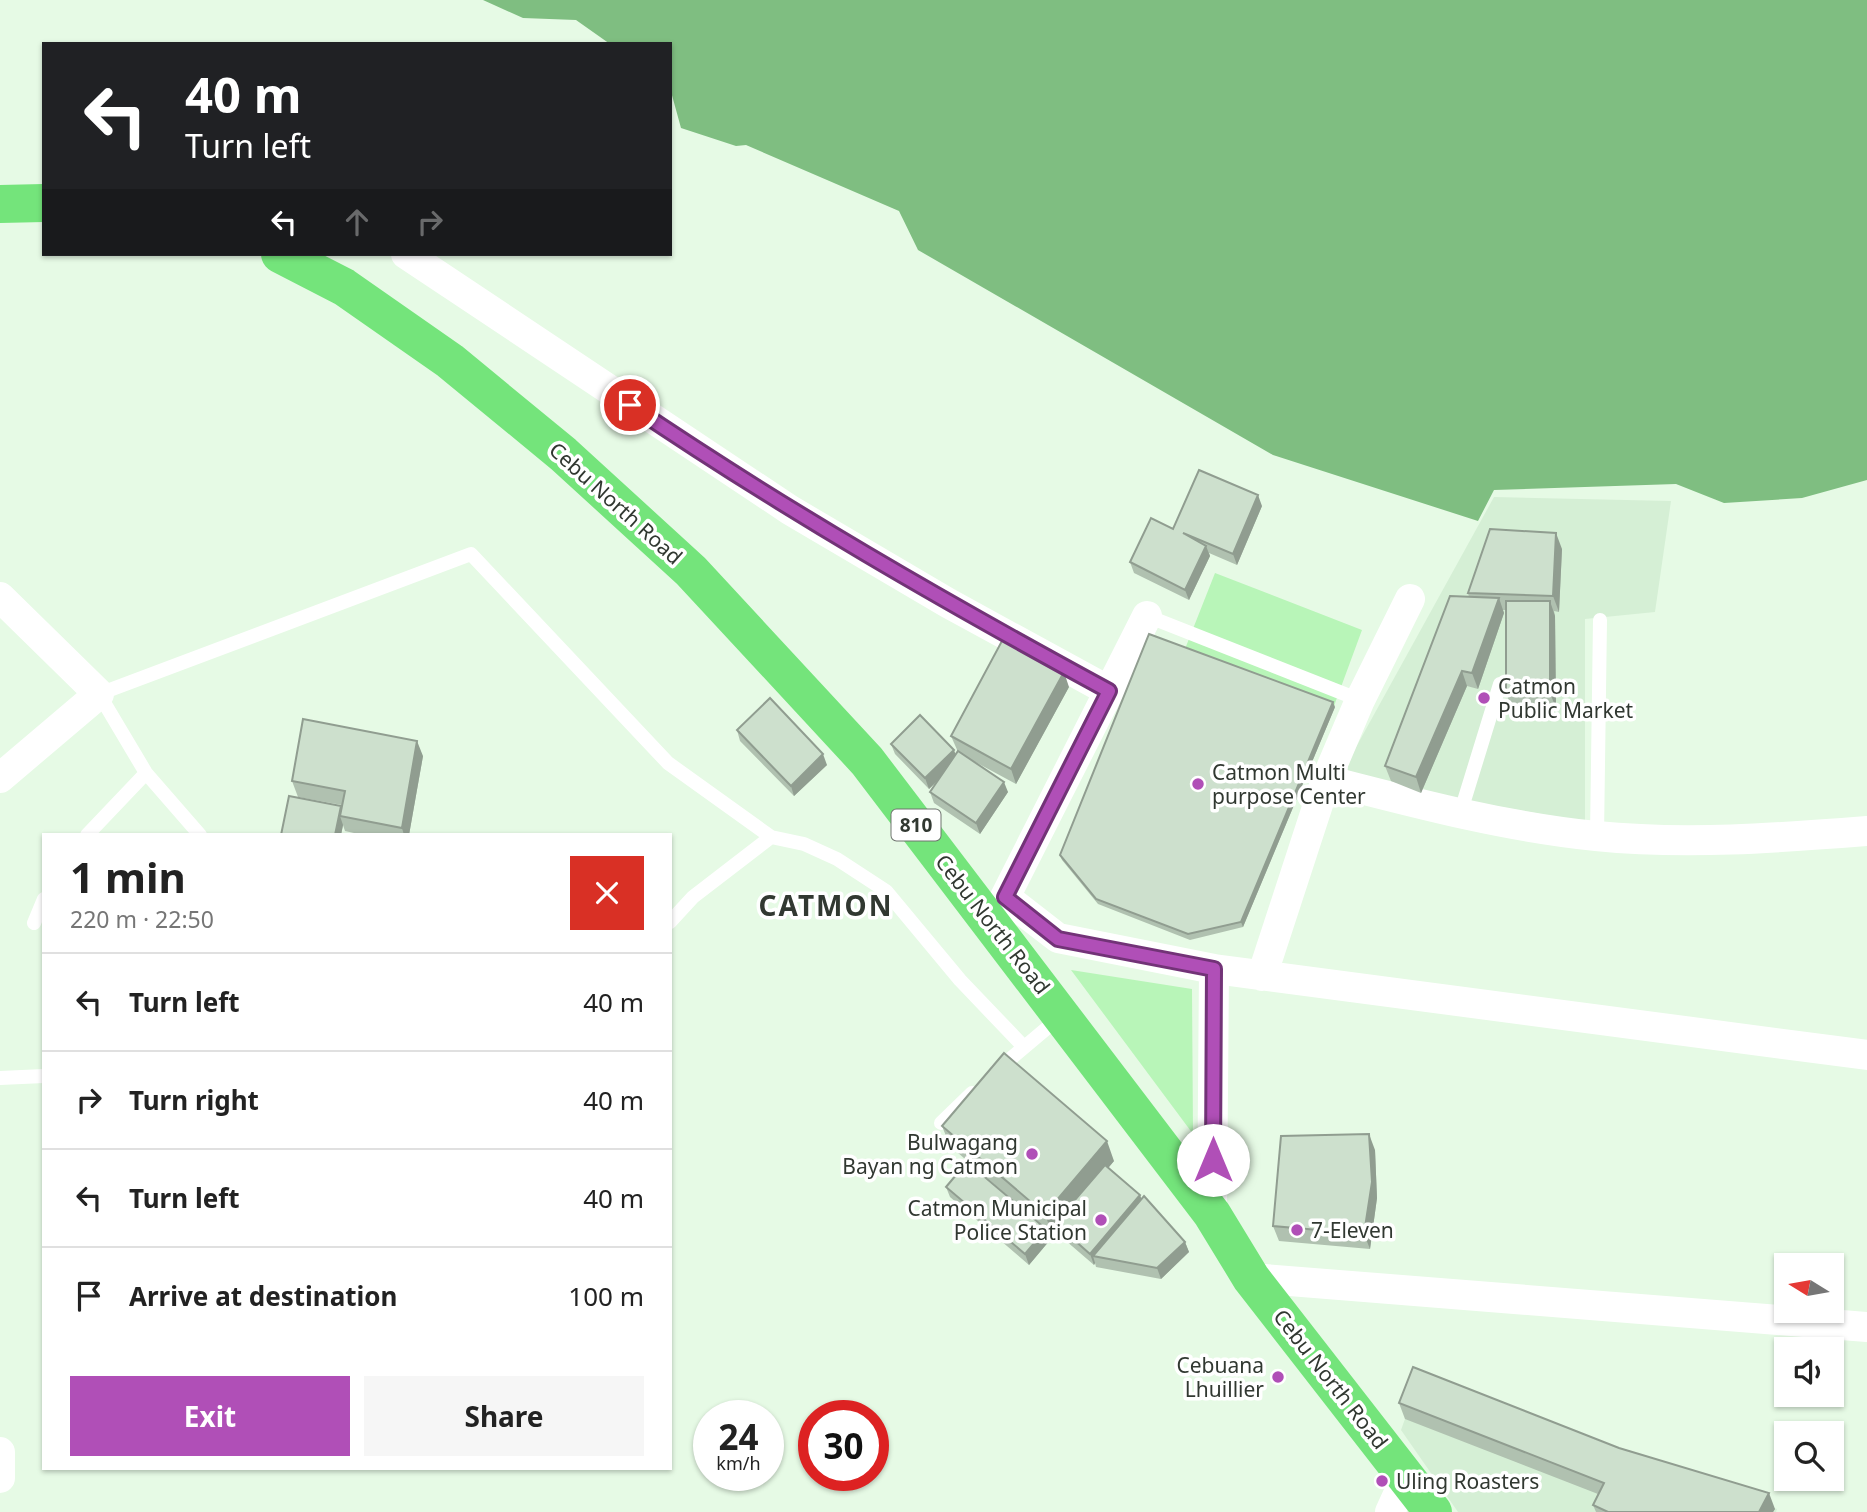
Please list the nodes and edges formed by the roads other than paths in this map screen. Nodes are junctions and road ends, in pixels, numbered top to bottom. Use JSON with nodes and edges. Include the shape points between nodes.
{"nodes":[{"id":1,"x":42,"y":203,"type":"edge"},
{"id":2,"x":0,"y":204,"type":"edge"},
{"id":3,"x":284,"y":256,"type":"edge"},
{"id":4,"x":410,"y":256,"type":"edge"},
{"id":5,"x":0,"y":597,"type":"edge"},
{"id":6,"x":1410,"y":599,"type":"dead end"},
{"id":7,"x":1147,"y":616,"type":"joint"},
{"id":8,"x":1600,"y":620,"type":"dead end"},
{"id":9,"x":1500,"y":684,"type":"dead end"},
{"id":10,"x":1109,"y":691,"type":"junction"},
{"id":11,"x":99,"y":694,"type":"junction"},
{"id":12,"x":1360,"y":700,"type":"junction"},
{"id":13,"x":146,"y":773,"type":"junction"},
{"id":14,"x":0,"y":778,"type":"edge"},
{"id":15,"x":1326,"y":780,"type":"junction"},
{"id":16,"x":1460,"y":814,"type":"junction"},
{"id":17,"x":1867,"y":831,"type":"edge"},
{"id":18,"x":89,"y":833,"type":"edge"},
{"id":19,"x":198,"y":833,"type":"edge"},
{"id":20,"x":1597,"y":836,"type":"junction"},
{"id":21,"x":771,"y":837,"type":"junction"},
{"id":22,"x":42,"y":904,"type":"edge"},
{"id":23,"x":999,"y":910,"type":"junction"},
{"id":24,"x":672,"y":920,"type":"edge"},
{"id":25,"x":34,"y":923,"type":"dead end"},
{"id":26,"x":1214,"y":969,"type":"junction"},
{"id":27,"x":1262,"y":976,"type":"junction"},
{"id":28,"x":1063,"y":1015,"type":"junction"},
{"id":29,"x":1023,"y":1045,"type":"junction"},
{"id":30,"x":1867,"y":1055,"type":"edge"},
{"id":31,"x":42,"y":1076,"type":"edge"},
{"id":32,"x":0,"y":1078,"type":"edge"},
{"id":33,"x":941,"y":1123,"type":"edge"},
{"id":34,"x":1212,"y":1214,"type":"junction"},
{"id":35,"x":1251,"y":1278,"type":"junction"},
{"id":36,"x":1867,"y":1326,"type":"edge"},
{"id":37,"x":0,"y":1452,"type":"edge"},
{"id":38,"x":1406,"y":1476,"type":"junction"},
{"id":39,"x":0,"y":1478,"type":"edge"},
{"id":40,"x":1390,"y":1512,"type":"edge"},
{"id":41,"x":1433,"y":1512,"type":"edge"}],
"edges":[{"from":1,"to":2,"type":"highway"},
{"from":3,"to":23,"type":"highway","name":"Cebu North Road","number":"810","via":[[344,287],[450,361],[563,454],[691,570]]},
{"from":4,"to":10,"type":"street","via":[[790,510]]},
{"from":5,"to":11,"type":"street"},
{"from":6,"to":12,"type":"street"},
{"from":7,"to":10,"type":"street"},
{"from":7,"to":12,"type":"lane"},
{"from":8,"to":20,"type":"lane"},
{"from":9,"to":16,"type":"lane"},
{"from":10,"to":23,"type":"street"},
{"from":11,"to":13,"type":"lane"},
{"from":11,"to":14,"type":"street"},
{"from":11,"to":21,"type":"lane","via":[[471,554],[668,764]]},
{"from":12,"to":15,"type":"street"},
{"from":13,"to":18,"type":"lane"},
{"from":13,"to":19,"type":"lane"},
{"from":15,"to":16,"type":"street"},
{"from":15,"to":27,"type":"street"},
{"from":16,"to":20,"type":"street"},
{"from":17,"to":20,"type":"street","via":[[1755,840]]},
{"from":21,"to":24,"type":"lane","via":[[693,897]]},
{"from":21,"to":29,"type":"lane","via":[[837,859],[886,891],[960,980]]},
{"from":22,"to":25,"type":"lane"},
{"from":23,"to":26,"type":"street","via":[[1058,939]]},
{"from":23,"to":28,"type":"highway","name":"Cebu North Road","number":"810"},
{"from":26,"to":27,"type":"street"},
{"from":26,"to":34,"type":"street"},
{"from":27,"to":30,"type":"street"},
{"from":28,"to":29,"type":"lane"},
{"from":28,"to":34,"type":"highway","name":"Cebu North Road","number":"810"},
{"from":29,"to":33,"type":"lane"},
{"from":31,"to":32,"type":"lane"},
{"from":34,"to":35,"type":"highway","name":"Cebu North Road","number":"810"},
{"from":35,"to":36,"type":"street"},
{"from":35,"to":38,"type":"highway","name":"Cebu North Road","number":"810"},
{"from":37,"to":39,"type":"street"},
{"from":38,"to":40,"type":"street"},
{"from":38,"to":41,"type":"highway","name":"Cebu North Road","number":"810"}]}
